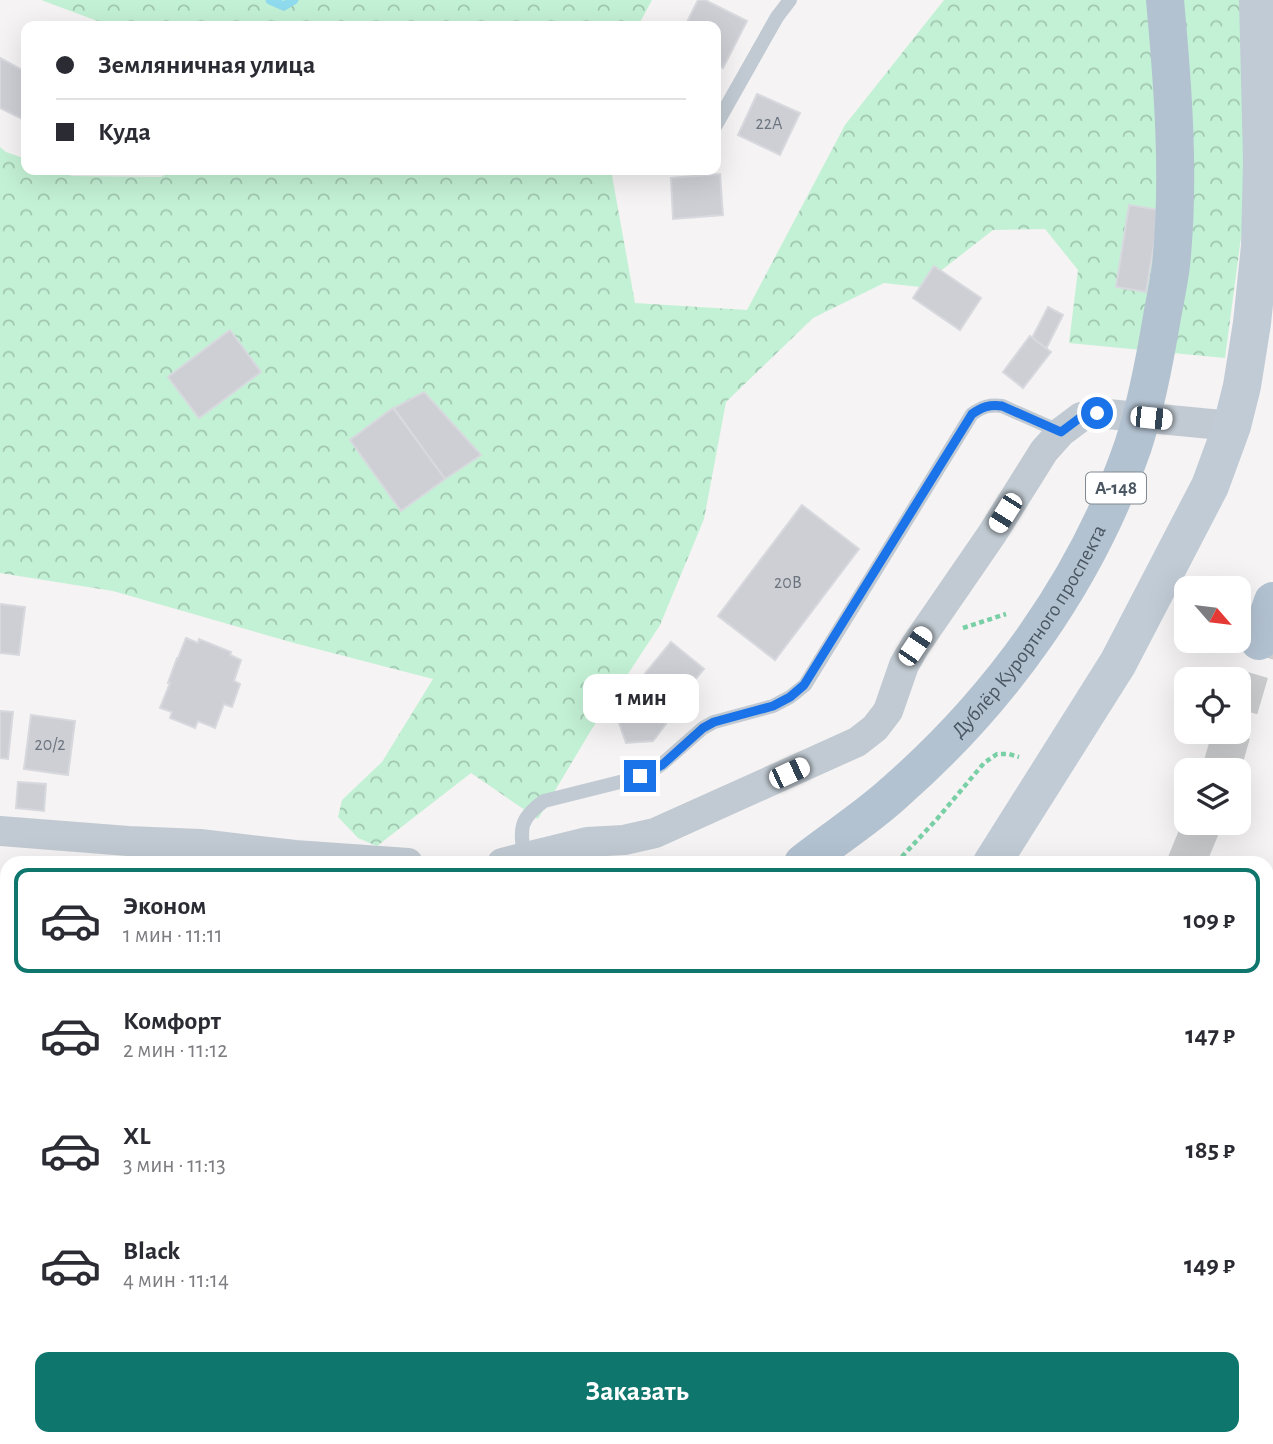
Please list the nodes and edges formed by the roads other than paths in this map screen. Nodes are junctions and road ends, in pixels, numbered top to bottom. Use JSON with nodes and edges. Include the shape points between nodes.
{"nodes":[{"id":1,"x":790,"y":0,"type":"edge"},
{"id":2,"x":1165,"y":0,"type":"edge"},
{"id":3,"x":1258,"y":0,"type":"edge"},
{"id":4,"x":721,"y":116,"type":"edge"},
{"id":5,"x":1232,"y":426,"type":"junction"},
{"id":6,"x":1061,"y":432,"type":"junction"},
{"id":7,"x":1273,"y":601,"type":"edge"},
{"id":8,"x":1259,"y":641,"type":"tunnel mouth"},
{"id":9,"x":0,"y":831,"type":"edge"},
{"id":10,"x":309,"y":856,"type":"edge"},
{"id":11,"x":514,"y":856,"type":"edge"},
{"id":12,"x":529,"y":856,"type":"edge"},
{"id":13,"x":812,"y":856,"type":"edge"},
{"id":14,"x":996,"y":856,"type":"edge"}],
"edges":[{"from":1,"to":4,"type":"lane"},
{"from":2,"to":13,"type":"main road","name":"Дублёр Курортного проспекта","number":"А-148","bridge":true,"via":[[1175,178],[1171,265],[1155,360],[1133,445],[1104,518],[1074,576],[1016,664],[959,731],[894,793]]},
{"from":3,"to":5,"type":"main road","via":[[1260,246],[1252,323]]},
{"from":5,"to":6,"type":"street","via":[[1097,413],[1081,417]]},
{"from":5,"to":14,"type":"main road","via":[[1210,485],[1118,663]]},
{"from":6,"to":11,"type":"lane","via":[[1002,406],[992,404],[972,414],[804,685],[773,706],[703,728],[652,771],[544,801],[524,821]]},
{"from":6,"to":12,"type":"street","via":[[915,646],[888,710],[875,728],[857,742],[655,834],[587,842]]},
{"from":7,"to":8,"type":"main road"},
{"from":9,"to":10,"type":"street"}]}
